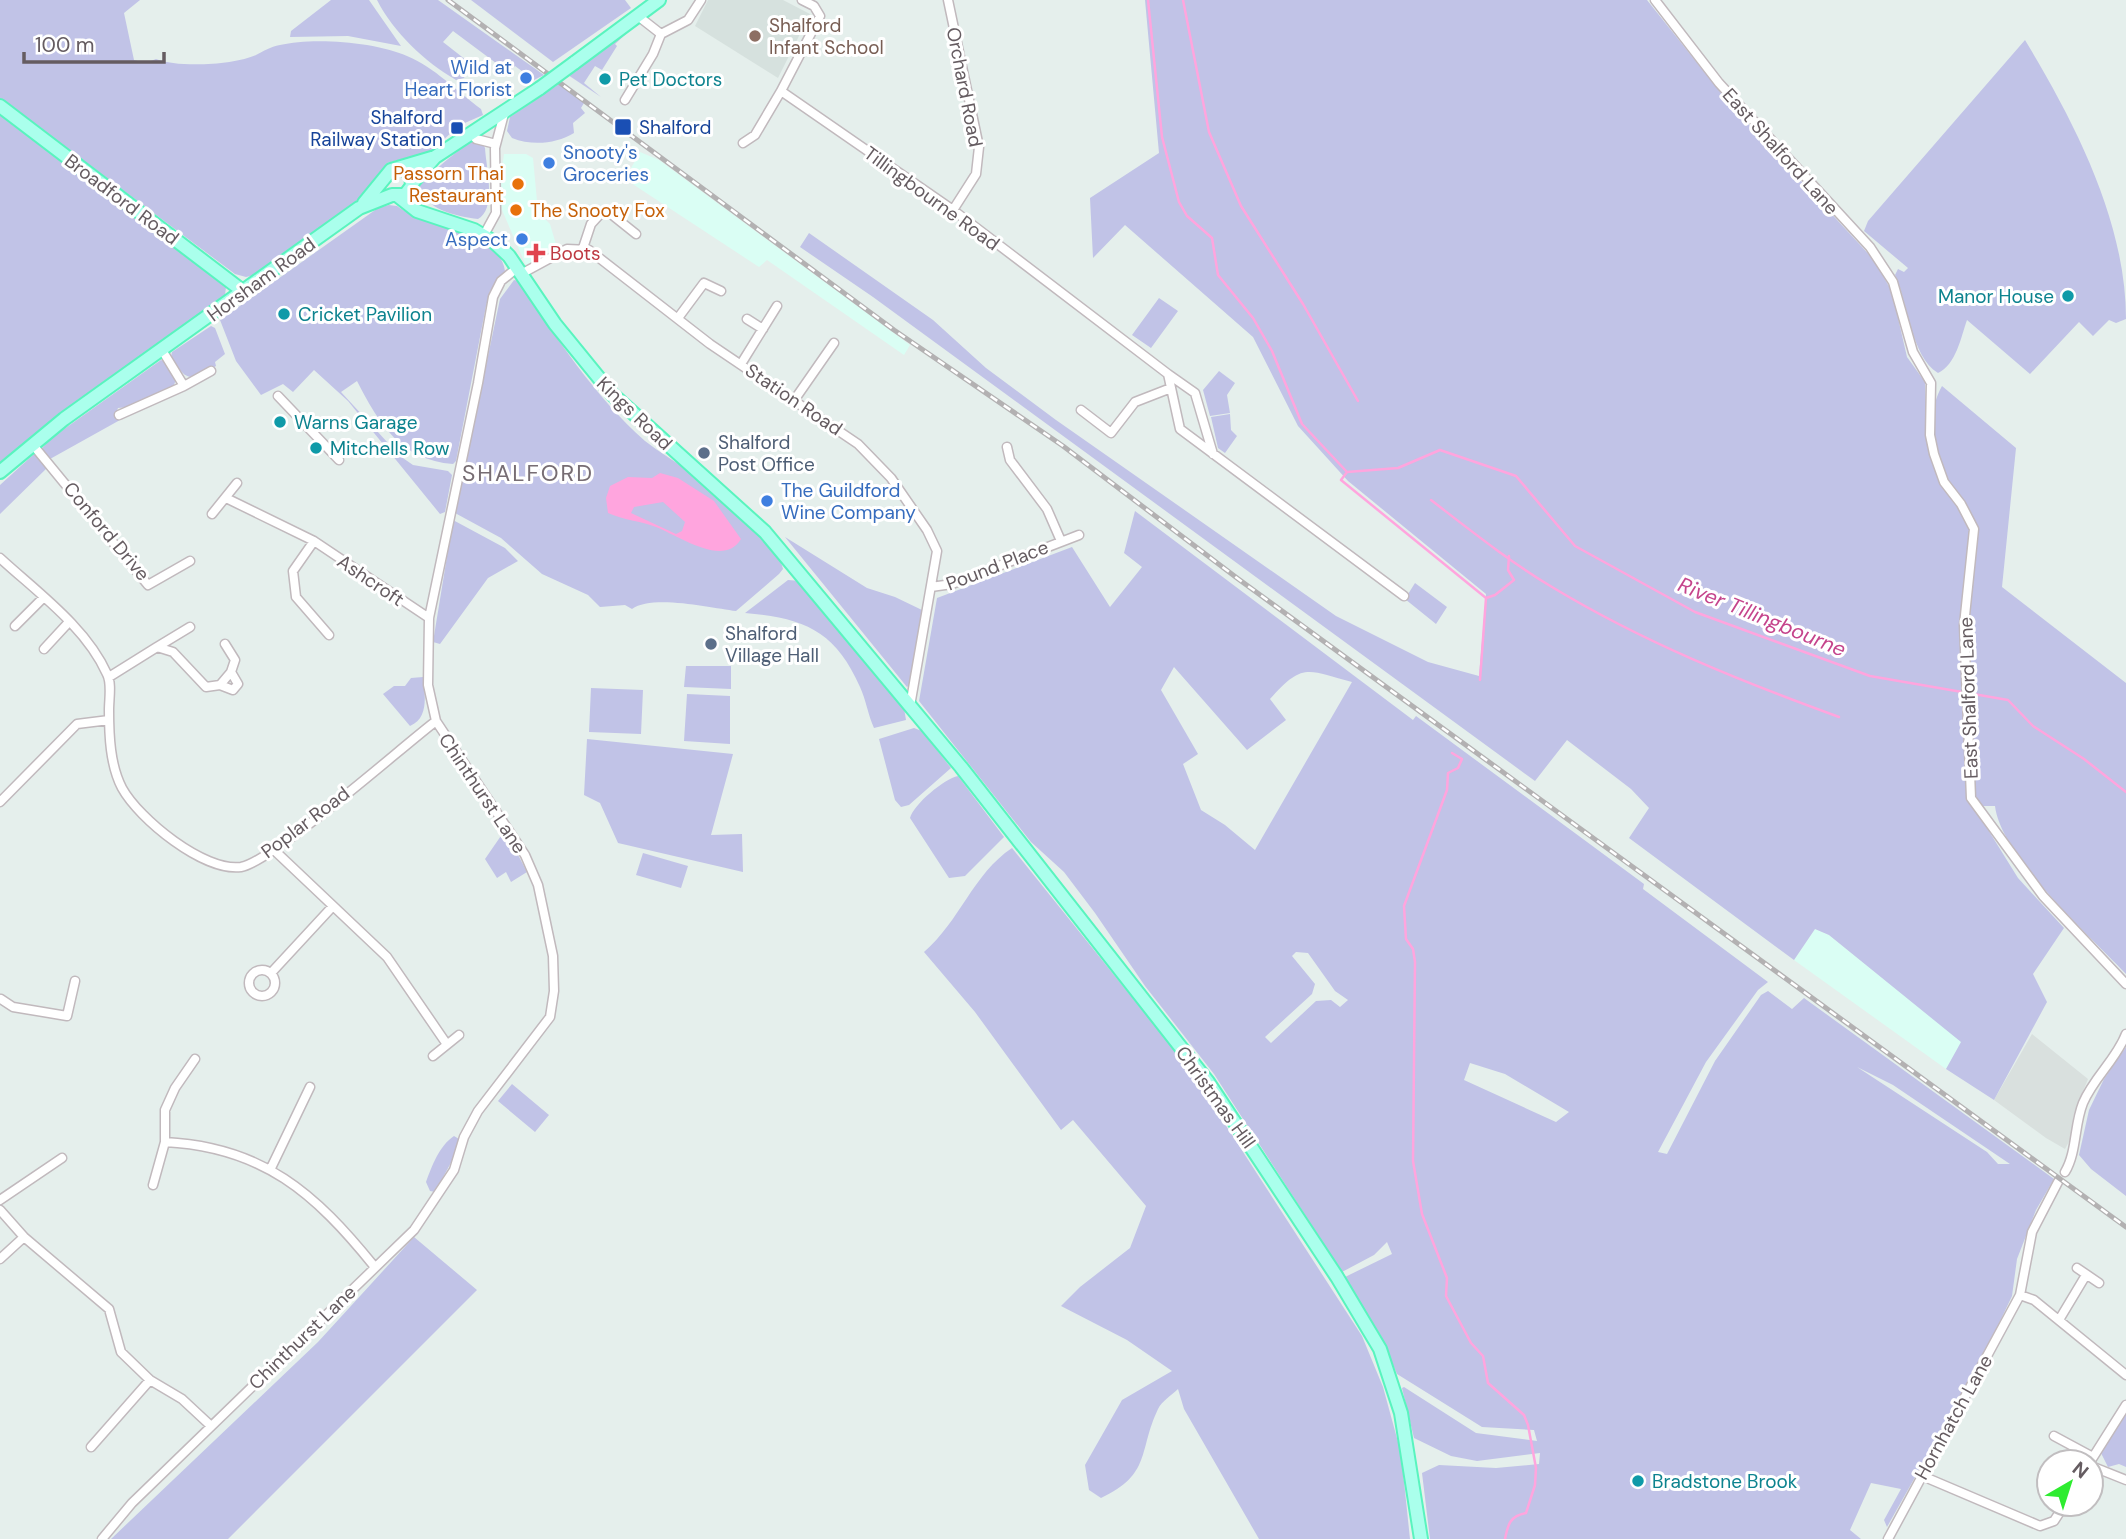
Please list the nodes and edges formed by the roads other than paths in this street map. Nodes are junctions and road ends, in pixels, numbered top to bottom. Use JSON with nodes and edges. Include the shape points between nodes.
{"nodes":[{"id":1,"x":659,"y":0,"type":"edge"},
{"id":2,"x":701,"y":0,"type":"edge"},
{"id":3,"x":803,"y":0,"type":"edge"},
{"id":4,"x":948,"y":0,"type":"edge"},
{"id":5,"x":1655,"y":0,"type":"edge"},
{"id":6,"x":638,"y":16,"type":"junction"},
{"id":7,"x":661,"y":34,"type":"junction"},
{"id":8,"x":781,"y":91,"type":"junction"},
{"id":9,"x":625,"y":100,"type":"dead end"},
{"id":10,"x":0,"y":106,"type":"edge"},
{"id":11,"x":505,"y":110,"type":"junction"},
{"id":12,"x":471,"y":134,"type":"junction"},
{"id":13,"x":743,"y":143,"type":"dead end"},
{"id":14,"x":496,"y":144,"type":"junction"},
{"id":15,"x":435,"y":157,"type":"junction"},
{"id":16,"x":401,"y":168,"type":"junction"},
{"id":17,"x":385,"y":177,"type":"junction"},
{"id":18,"x":412,"y":185,"type":"junction"},
{"id":19,"x":395,"y":195,"type":"junction"},
{"id":20,"x":359,"y":208,"type":"junction"},
{"id":21,"x":953,"y":211,"type":"junction"},
{"id":22,"x":431,"y":216,"type":"junction"},
{"id":23,"x":636,"y":234,"type":"dead end"},
{"id":24,"x":484,"y":235,"type":"junction"},
{"id":25,"x":583,"y":248,"type":"junction"},
{"id":26,"x":519,"y":271,"type":"junction"},
{"id":27,"x":721,"y":291,"type":"dead end"},
{"id":28,"x":244,"y":292,"type":"junction"},
{"id":29,"x":777,"y":306,"type":"dead end"},
{"id":30,"x":677,"y":318,"type":"junction"},
{"id":31,"x":747,"y":319,"type":"dead end"},
{"id":32,"x":763,"y":329,"type":"junction"},
{"id":33,"x":834,"y":343,"type":"dead end"},
{"id":34,"x":162,"y":350,"type":"junction"},
{"id":35,"x":741,"y":364,"type":"junction"},
{"id":36,"x":211,"y":371,"type":"dead end"},
{"id":37,"x":1168,"y":374,"type":"junction"},
{"id":38,"x":184,"y":386,"type":"junction"},
{"id":39,"x":1171,"y":388,"type":"junction"},
{"id":40,"x":278,"y":396,"type":"dead end"},
{"id":41,"x":795,"y":399,"type":"junction"},
{"id":42,"x":1081,"y":410,"type":"dead end"},
{"id":43,"x":119,"y":415,"type":"dead end"},
{"id":44,"x":33,"y":445,"type":"junction"},
{"id":45,"x":1007,"y":447,"type":"dead end"},
{"id":46,"x":1213,"y":454,"type":"junction"},
{"id":47,"x":339,"y":460,"type":"dead end"},
{"id":48,"x":0,"y":472,"type":"edge"},
{"id":49,"x":237,"y":483,"type":"dead end"},
{"id":50,"x":226,"y":498,"type":"junction"},
{"id":51,"x":212,"y":514,"type":"dead end"},
{"id":52,"x":1079,"y":536,"type":"dead end"},
{"id":53,"x":314,"y":541,"type":"junction"},
{"id":54,"x":1062,"y":541,"type":"junction"},
{"id":55,"x":0,"y":558,"type":"edge"},
{"id":56,"x":190,"y":561,"type":"dead end"},
{"id":57,"x":931,"y":587,"type":"junction"},
{"id":58,"x":1404,"y":596,"type":"dead end"},
{"id":59,"x":43,"y":598,"type":"junction"},
{"id":60,"x":429,"y":618,"type":"junction"},
{"id":61,"x":68,"y":623,"type":"junction"},
{"id":62,"x":15,"y":626,"type":"dead end"},
{"id":63,"x":190,"y":627,"type":"dead end"},
{"id":64,"x":329,"y":635,"type":"dead end"},
{"id":65,"x":225,"y":644,"type":"dead end"},
{"id":66,"x":157,"y":647,"type":"junction"},
{"id":67,"x":44,"y":649,"type":"dead end"},
{"id":68,"x":109,"y":677,"type":"junction"},
{"id":69,"x":910,"y":706,"type":"junction"},
{"id":70,"x":109,"y":720,"type":"junction"},
{"id":71,"x":436,"y":721,"type":"junction"},
{"id":72,"x":0,"y":802,"type":"edge"},
{"id":73,"x":274,"y":850,"type":"junction"},
{"id":74,"x":333,"y":906,"type":"junction"},
{"id":75,"x":271,"y":973,"type":"dead end"},
{"id":76,"x":75,"y":981,"type":"dead end"},
{"id":77,"x":2126,"y":984,"type":"edge"},
{"id":78,"x":0,"y":997,"type":"edge"},
{"id":79,"x":2126,"y":1034,"type":"edge"},
{"id":80,"x":459,"y":1035,"type":"dead end"},
{"id":81,"x":446,"y":1043,"type":"junction"},
{"id":82,"x":433,"y":1056,"type":"dead end"},
{"id":83,"x":195,"y":1059,"type":"dead end"},
{"id":84,"x":310,"y":1087,"type":"dead end"},
{"id":85,"x":165,"y":1142,"type":"junction"},
{"id":86,"x":62,"y":1158,"type":"dead end"},
{"id":87,"x":271,"y":1168,"type":"junction"},
{"id":88,"x":2065,"y":1172,"type":"dead end"},
{"id":89,"x":2058,"y":1182,"type":"dead end"},
{"id":90,"x":153,"y":1185,"type":"dead end"},
{"id":91,"x":0,"y":1200,"type":"edge"},
{"id":92,"x":0,"y":1210,"type":"edge"},
{"id":93,"x":24,"y":1237,"type":"junction"},
{"id":94,"x":0,"y":1259,"type":"edge"},
{"id":95,"x":374,"y":1266,"type":"junction"},
{"id":96,"x":2077,"y":1268,"type":"dead end"},
{"id":97,"x":2086,"y":1275,"type":"junction"},
{"id":98,"x":2099,"y":1283,"type":"dead end"},
{"id":99,"x":2020,"y":1295,"type":"junction"},
{"id":100,"x":2059,"y":1320,"type":"junction"},
{"id":101,"x":2126,"y":1375,"type":"edge"},
{"id":102,"x":150,"y":1380,"type":"junction"},
{"id":103,"x":2126,"y":1405,"type":"edge"},
{"id":104,"x":211,"y":1426,"type":"junction"},
{"id":105,"x":2054,"y":1436,"type":"dead end"},
{"id":106,"x":91,"y":1447,"type":"dead end"},
{"id":107,"x":2071,"y":1448,"type":"edge"},
{"id":108,"x":2100,"y":1448,"type":"edge"},
{"id":109,"x":2105,"y":1469,"type":"edge"},
{"id":110,"x":1920,"y":1475,"type":"junction"},
{"id":111,"x":2126,"y":1480,"type":"edge"},
{"id":112,"x":2056,"y":1518,"type":"edge"},
{"id":113,"x":102,"y":1539,"type":"edge"},
{"id":114,"x":1421,"y":1539,"type":"edge"},
{"id":115,"x":1888,"y":1539,"type":"edge"}],
"edges":[{"from":1,"to":6,"type":"main road"},
{"from":2,"to":7,"type":"street","via":[[688,20]]},
{"from":3,"to":8,"type":"street","via":[[820,16]]},
{"from":4,"to":21,"type":"street","name":"Orchard Road","via":[[979,148],[976,174]]},
{"from":5,"to":77,"type":"street","name":"East Shalford Lane","via":[[1719,83],[1870,247],[1894,282],[1913,352],[1931,383],[1934,454],[1944,482],[1974,529],[1964,625],[1974,805],[2049,904]]},
{"from":6,"to":7,"type":"street"},
{"from":6,"to":11,"type":"main road","bridge":true},
{"from":7,"to":9,"type":"street"},
{"from":8,"to":13,"type":"street","via":[[755,135]]},
{"from":8,"to":21,"type":"street","name":"Tillingbourne Road"},
{"from":10,"to":28,"type":"main road","name":"Broadford Road"},
{"from":11,"to":12,"type":"main road"},
{"from":11,"to":14,"type":"street"},
{"from":12,"to":14,"type":"street"},
{"from":12,"to":15,"type":"main road"},
{"from":14,"to":24,"type":"street","via":[[496,213]]},
{"from":15,"to":16,"type":"main road"},
{"from":15,"to":18,"type":"main road"},
{"from":16,"to":17,"type":"main road"},
{"from":16,"to":18,"type":"main road","via":[[410,173]]},
{"from":17,"to":19,"type":"main road","via":[[385,187]]},
{"from":17,"to":20,"type":"main road","name":"Horsham Road"},
{"from":18,"to":19,"type":"main road","via":[[406,194]]},
{"from":18,"to":22,"type":"main road"},
{"from":19,"to":20,"type":"main road","name":"Horsham Road"},
{"from":19,"to":22,"type":"main road","name":"Kings Road"},
{"from":20,"to":28,"type":"main road","name":"Horsham Road"},
{"from":21,"to":37,"type":"street","name":"Tillingbourne Road"},
{"from":22,"to":24,"type":"main road","name":"Kings Road"},
{"from":23,"to":25,"type":"street","via":[[602,212],[591,225]]},
{"from":24,"to":26,"type":"main road","name":"Kings Road"},
{"from":25,"to":26,"type":"street","via":[[567,249]]},
{"from":25,"to":30,"type":"street","name":"Station Road"},
{"from":26,"to":60,"type":"street","name":"Chinthurst Lane","via":[[500,281],[493,297]]},
{"from":26,"to":69,"type":"main road","name":"Kings Road","via":[[612,394],[755,521]]},
{"from":27,"to":30,"type":"street","via":[[704,283]]},
{"from":28,"to":34,"type":"main road","name":"Horsham Road"},
{"from":29,"to":32,"type":"street"},
{"from":30,"to":35,"type":"street","name":"Station Road"},
{"from":31,"to":32,"type":"street"},
{"from":32,"to":35,"type":"street"},
{"from":33,"to":41,"type":"street"},
{"from":34,"to":38,"type":"street"},
{"from":34,"to":44,"type":"main road","name":"Horsham Road"},
{"from":35,"to":41,"type":"street","name":"Station Road"},
{"from":36,"to":38,"type":"street"},
{"from":37,"to":39,"type":"street"},
{"from":37,"to":46,"type":"street","name":"Tillingbourne Road","via":[[1195,393]]},
{"from":38,"to":43,"type":"street"},
{"from":39,"to":42,"type":"street","via":[[1135,402],[1111,433]]},
{"from":39,"to":46,"type":"street","via":[[1180,429]]},
{"from":40,"to":47,"type":"street"},
{"from":41,"to":57,"type":"street","name":"Station Road","via":[[864,449],[904,495],[937,547]]},
{"from":44,"to":48,"type":"main road","name":"Horsham Road"},
{"from":44,"to":56,"type":"street","name":"Conford Drive","via":[[148,585]]},
{"from":45,"to":54,"type":"street","via":[[1010,460],[1047,509]]},
{"from":46,"to":58,"type":"street"},
{"from":49,"to":50,"type":"street"},
{"from":50,"to":51,"type":"street"},
{"from":50,"to":53,"type":"street","name":"Ashcroft"},
{"from":52,"to":54,"type":"street","name":"Pound Place"},
{"from":53,"to":60,"type":"street","name":"Ashcroft"},
{"from":53,"to":64,"type":"street","via":[[293,571],[296,597]]},
{"from":54,"to":57,"type":"street","name":"Pound Place","via":[[952,584]]},
{"from":55,"to":59,"type":"street","name":"Poplar Road"},
{"from":57,"to":69,"type":"street","name":"Station Road"},
{"from":59,"to":61,"type":"street","name":"Poplar Road"},
{"from":59,"to":62,"type":"street"},
{"from":60,"to":71,"type":"street","name":"Chinthurst Lane","via":[[428,685]]},
{"from":61,"to":67,"type":"street"},
{"from":61,"to":68,"type":"street","name":"Poplar Road","via":[[93,647]]},
{"from":63,"to":66,"type":"street"},
{"from":65,"to":66,"type":"street","via":[[235,660],[231,672],[220,685],[206,688],[173,652]]},
{"from":66,"to":68,"type":"street"},
{"from":68,"to":70,"type":"street","name":"Poplar Road"},
{"from":69,"to":114,"type":"main road","name":"Christmas Hill","via":[[1208,1082],[1367,1326],[1392,1379],[1401,1413]]},
{"from":70,"to":72,"type":"street","via":[[77,724]]},
{"from":70,"to":73,"type":"street","name":"Poplar Road","via":[[111,751],[122,787],[143,817],[166,837],[216,862],[242,867]]},
{"from":71,"to":73,"type":"street","name":"Poplar Road"},
{"from":71,"to":95,"type":"street","name":"Chinthurst Lane","via":[[525,855],[548,924],[554,991],[550,1017],[478,1111],[464,1136],[454,1170],[432,1207]]},
{"from":73,"to":74,"type":"street"},
{"from":74,"to":75,"type":"street"},
{"from":74,"to":81,"type":"street","via":[[387,957]]},
{"from":76,"to":78,"type":"street","via":[[67,1016],[13,1007]]},
{"from":79,"to":88,"type":"street","via":[[2081,1106]]},
{"from":80,"to":81,"type":"street"},
{"from":81,"to":82,"type":"street"},
{"from":83,"to":85,"type":"street","via":[[165,1110]]},
{"from":84,"to":87,"type":"street"},
{"from":85,"to":87,"type":"street","via":[[199,1144]]},
{"from":85,"to":90,"type":"street"},
{"from":86,"to":91,"type":"street"},
{"from":87,"to":95,"type":"street","via":[[343,1228]]},
{"from":89,"to":99,"type":"street","via":[[2032,1232]]},
{"from":92,"to":93,"type":"street"},
{"from":93,"to":94,"type":"street"},
{"from":93,"to":102,"type":"street","via":[[109,1308],[121,1352]]},
{"from":95,"to":104,"type":"street","name":"Chinthurst Lane"},
{"from":96,"to":97,"type":"street"},
{"from":97,"to":98,"type":"street"},
{"from":97,"to":100,"type":"street"},
{"from":99,"to":100,"type":"street"},
{"from":99,"to":110,"type":"street","name":"Hornhatch Lane"},
{"from":100,"to":101,"type":"street"},
{"from":102,"to":104,"type":"street","via":[[182,1399]]},
{"from":102,"to":106,"type":"street"},
{"from":103,"to":108,"type":"street"},
{"from":104,"to":113,"type":"street","name":"Chinthurst Lane"},
{"from":105,"to":107,"type":"street"},
{"from":109,"to":111,"type":"street"},
{"from":110,"to":112,"type":"street","via":[[2040,1526]]},
{"from":110,"to":115,"type":"street","name":"Hornhatch Lane"}]}
